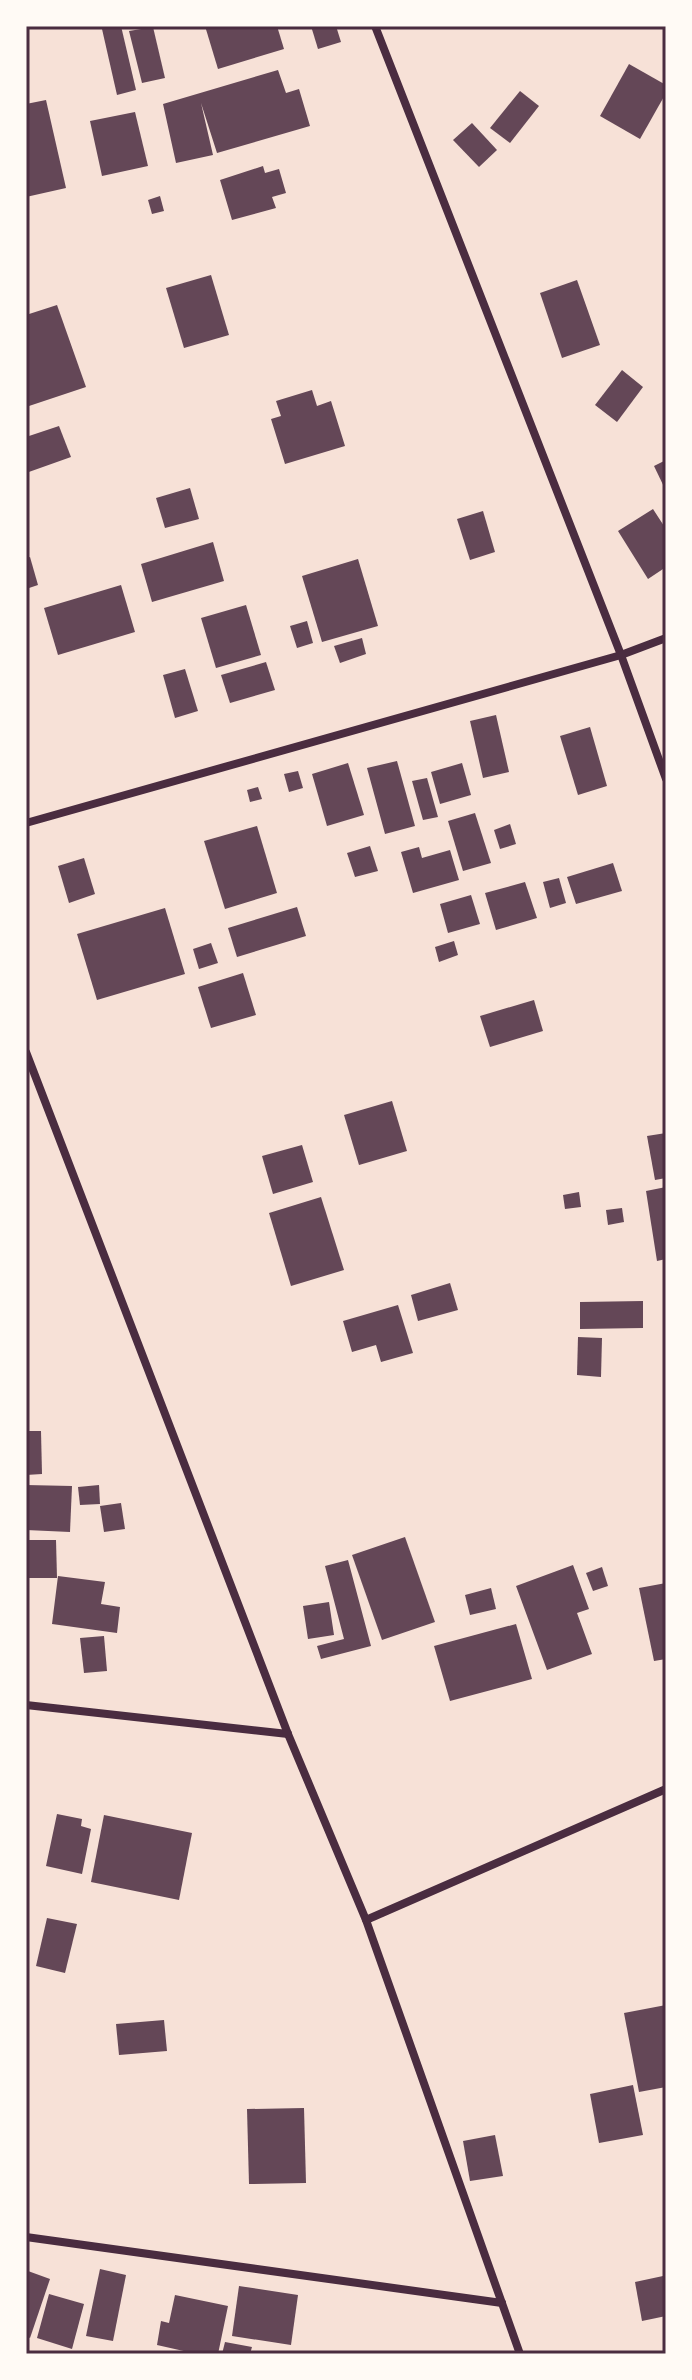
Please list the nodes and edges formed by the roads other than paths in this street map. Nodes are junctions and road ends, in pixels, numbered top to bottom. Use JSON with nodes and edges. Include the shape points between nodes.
{"nodes":[{"id":1,"x":375,"y":26,"type":"edge"},
{"id":2,"x":666,"y":638,"type":"edge"},
{"id":3,"x":621,"y":655,"type":"junction"},
{"id":4,"x":666,"y":779,"type":"edge"},
{"id":5,"x":26,"y":823,"type":"edge"},
{"id":6,"x":26,"y":1052,"type":"edge"},
{"id":7,"x":26,"y":1705,"type":"edge"},
{"id":8,"x":288,"y":1734,"type":"junction"},
{"id":9,"x":666,"y":1789,"type":"edge"},
{"id":10,"x":366,"y":1920,"type":"junction"},
{"id":11,"x":26,"y":2237,"type":"edge"},
{"id":12,"x":502,"y":2303,"type":"junction"},
{"id":13,"x":520,"y":2354,"type":"edge"}],
"edges":[{"from":1,"to":3,"type":"street"},
{"from":2,"to":3,"type":"street"},
{"from":3,"to":4,"type":"street"},
{"from":3,"to":5,"type":"street"},
{"from":6,"to":8,"type":"street"},
{"from":7,"to":8,"type":"street"},
{"from":8,"to":10,"type":"street"},
{"from":9,"to":10,"type":"street"},
{"from":10,"to":12,"type":"street"},
{"from":11,"to":12,"type":"street"},
{"from":12,"to":13,"type":"street"}]}
